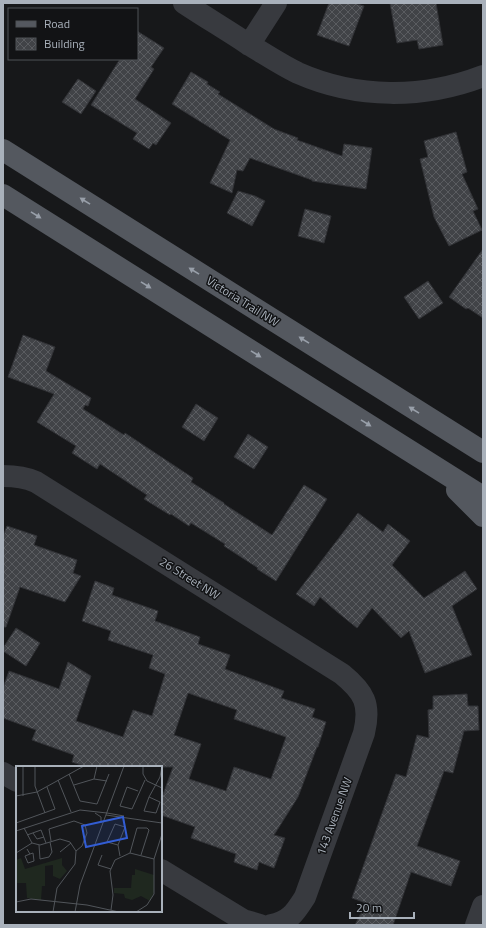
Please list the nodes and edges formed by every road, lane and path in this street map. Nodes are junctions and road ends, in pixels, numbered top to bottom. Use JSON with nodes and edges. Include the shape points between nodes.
{"nodes":[{"id":1,"x":184,"y":3,"type":"edge"},
{"id":2,"x":276,"y":3,"type":"edge"},
{"id":3,"x":249,"y":45,"type":"junction"},
{"id":4,"x":483,"y":76,"type":"edge"},
{"id":5,"x":3,"y":150,"type":"edge"},
{"id":6,"x":3,"y":195,"type":"edge"},
{"id":7,"x":447,"y":430,"type":"junction"},
{"id":8,"x":483,"y":441,"type":"edge"},
{"id":9,"x":483,"y":452,"type":"edge"},
{"id":10,"x":429,"y":462,"type":"junction"},
{"id":11,"x":3,"y":476,"type":"edge"},
{"id":12,"x":483,"y":497,"type":"edge"},
{"id":13,"x":483,"y":516,"type":"edge"},
{"id":14,"x":365,"y":700,"type":"joint"},
{"id":15,"x":3,"y":773,"type":"edge"},
{"id":16,"x":16,"y":780,"type":"edge"},
{"id":17,"x":162,"y":871,"type":"edge"},
{"id":18,"x":483,"y":906,"type":"edge"},
{"id":19,"x":271,"y":924,"type":"edge"},
{"id":20,"x":476,"y":925,"type":"edge"}],
"edges":[{"from":1,"to":3,"type":"street"},
{"from":2,"to":3,"type":"street"},
{"from":3,"to":4,"type":"street","via":[[279,64],[306,76],[346,89],[371,93],[423,91]]},
{"from":7,"to":5,"type":"main road","name":"Victoria Trail NW","one_way":true},
{"from":6,"to":10,"type":"main road","one_way":true},
{"from":7,"to":8,"type":"main road"},
{"from":7,"to":9,"type":"main road","name":"Victoria Trail NW"},
{"from":10,"to":12,"type":"main road"},
{"from":10,"to":13,"type":"main road"},
{"from":11,"to":14,"type":"street","name":"26 Street NW","via":[[26,478],[36,482],[342,674],[354,684]]},
{"from":14,"to":19,"type":"street","name":"143 Avenue NW","via":[[367,722],[364,733],[305,897],[290,917]]},
{"from":15,"to":16,"type":"street"},
{"from":17,"to":19,"type":"street","via":[[243,920]]},
{"from":18,"to":20,"type":"street"}]}
